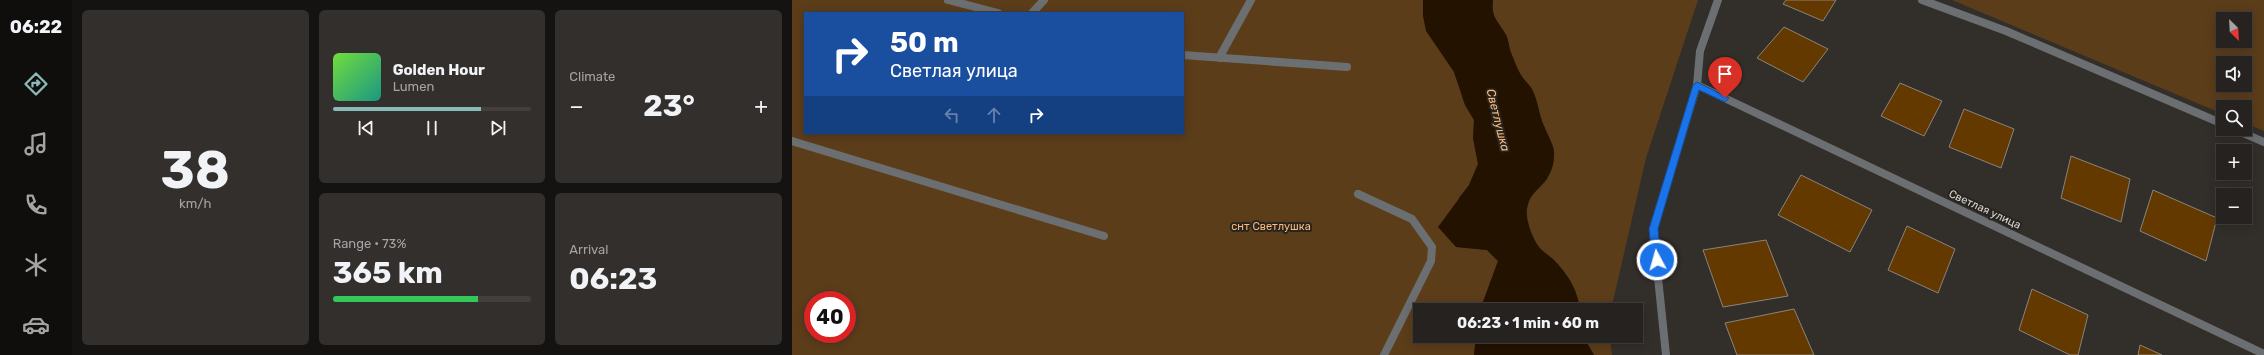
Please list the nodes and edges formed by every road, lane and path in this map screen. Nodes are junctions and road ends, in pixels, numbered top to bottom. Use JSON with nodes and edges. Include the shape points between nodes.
{"nodes":[{"id":1,"x":948,"y":0,"type":"edge"},
{"id":2,"x":1044,"y":0,"type":"edge"},
{"id":3,"x":1251,"y":0,"type":"edge"},
{"id":4,"x":1718,"y":0,"type":"edge"},
{"id":5,"x":1922,"y":0,"type":"edge"},
{"id":6,"x":994,"y":12,"type":"edge"},
{"id":7,"x":1033,"y":12,"type":"edge"},
{"id":8,"x":1184,"y":55,"type":"edge"},
{"id":9,"x":1219,"y":58,"type":"junction"},
{"id":10,"x":1347,"y":67,"type":"dead end"},
{"id":11,"x":1697,"y":85,"type":"junction"},
{"id":12,"x":2216,"y":121,"type":"edge"},
{"id":13,"x":2250,"y":136,"type":"edge"},
{"id":14,"x":792,"y":141,"type":"edge"},
{"id":15,"x":2264,"y":142,"type":"edge"},
{"id":16,"x":1358,"y":194,"type":"dead end"},
{"id":17,"x":1104,"y":236,"type":"dead end"},
{"id":18,"x":2264,"y":354,"type":"edge"},
{"id":19,"x":1384,"y":355,"type":"edge"},
{"id":20,"x":1666,"y":355,"type":"edge"}],
"edges":[{"from":1,"to":6,"type":"street"},
{"from":2,"to":7,"type":"street"},
{"from":3,"to":9,"type":"street"},
{"from":4,"to":11,"type":"street","via":[[1700,51]]},
{"from":5,"to":12,"type":"street","via":[[2006,31]]},
{"from":8,"to":9,"type":"street"},
{"from":9,"to":10,"type":"street"},
{"from":11,"to":18,"type":"street","name":"Светлая улица"},
{"from":11,"to":20,"type":"street","via":[[1654,229]]},
{"from":13,"to":15,"type":"street"},
{"from":14,"to":17,"type":"street"},
{"from":16,"to":19,"type":"street","via":[[1412,219],[1432,248],[1431,261]]}]}
